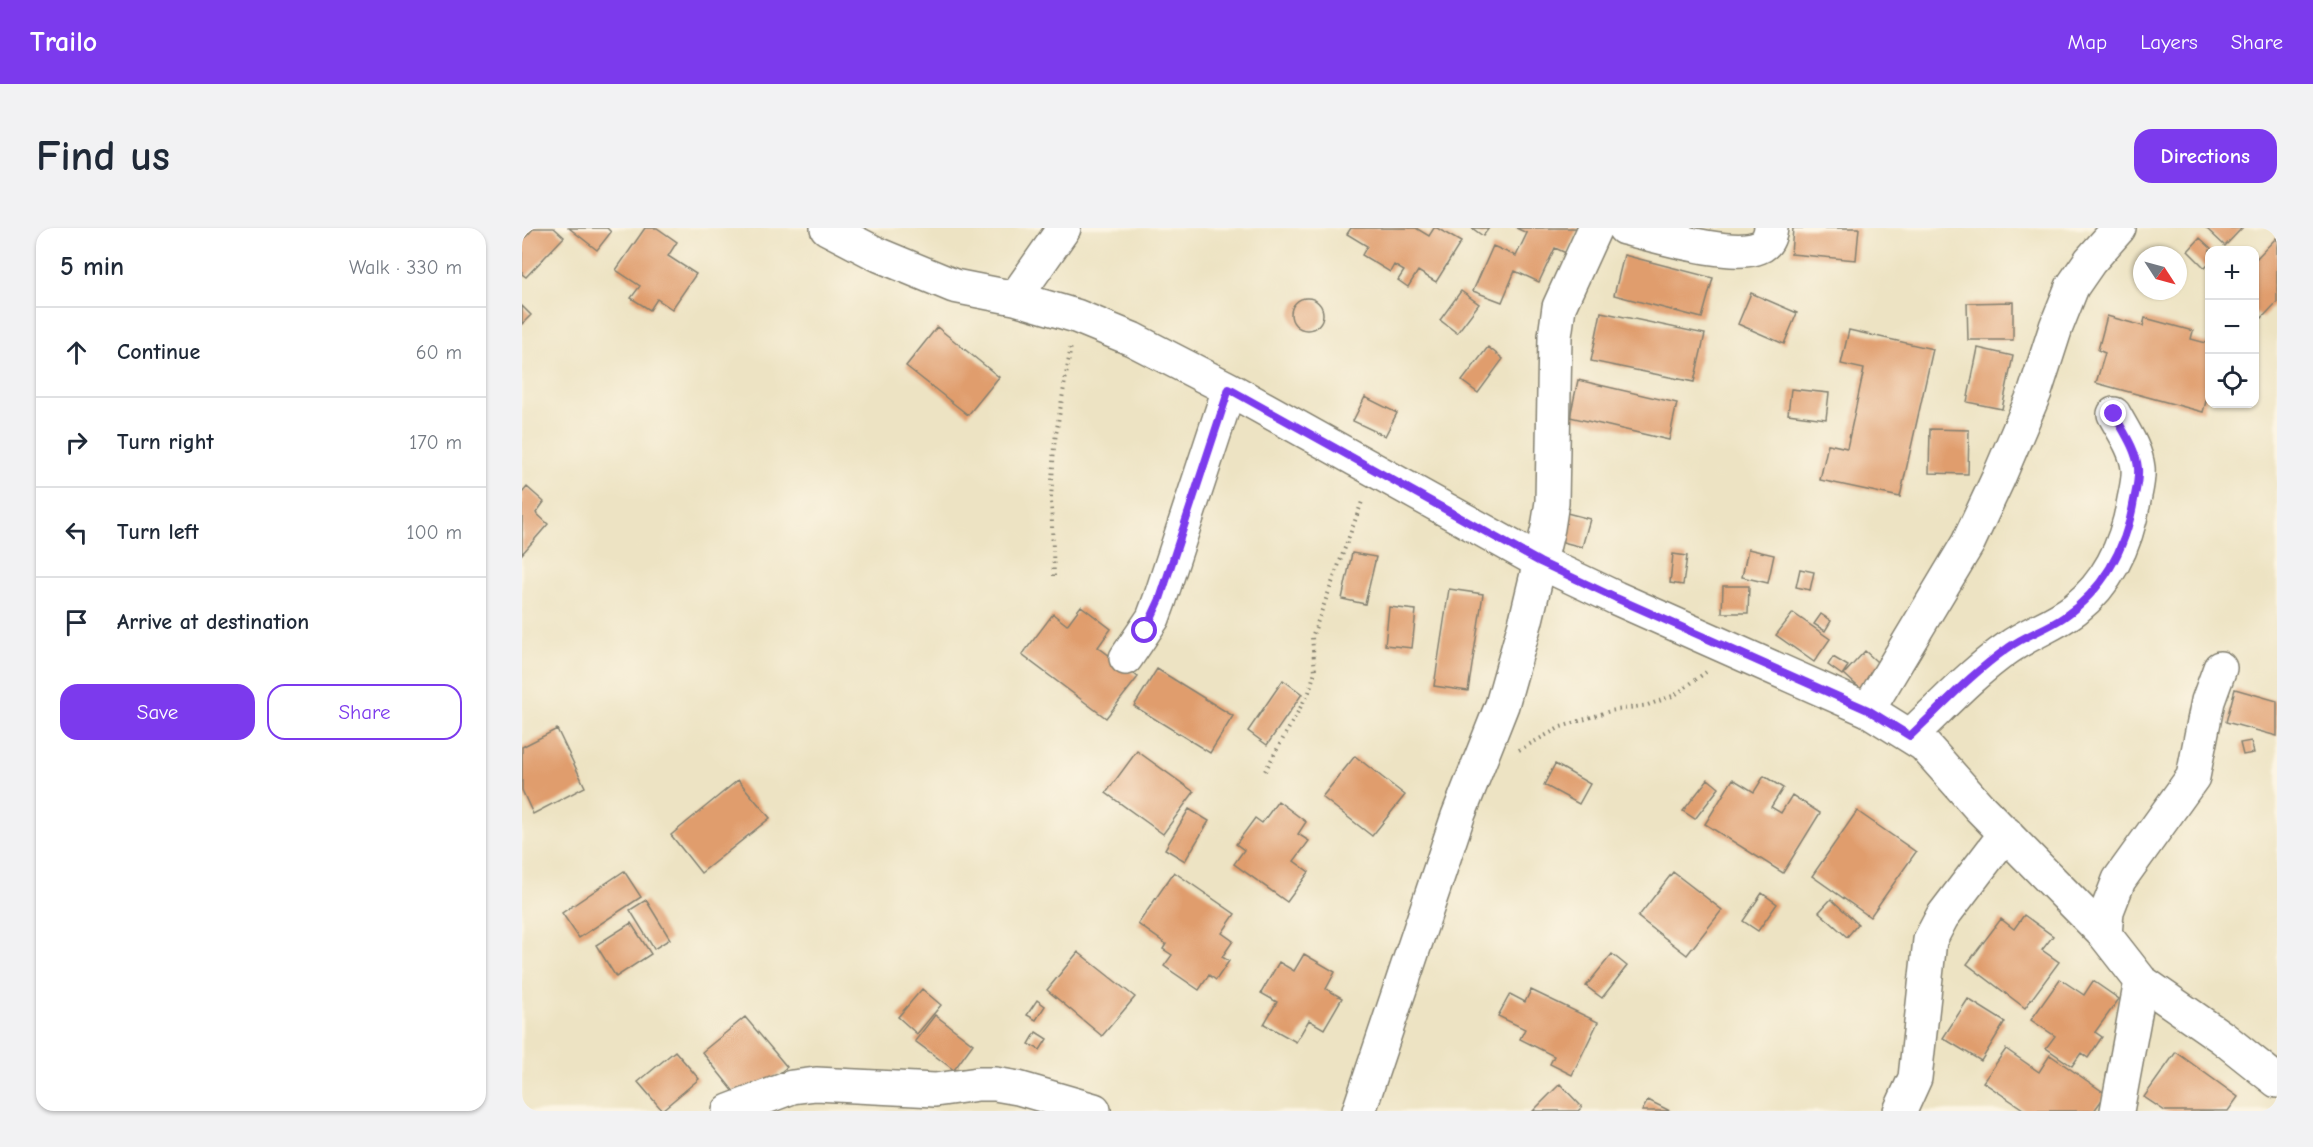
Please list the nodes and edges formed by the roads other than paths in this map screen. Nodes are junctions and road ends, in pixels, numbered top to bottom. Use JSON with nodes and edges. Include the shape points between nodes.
{"nodes":[{"id":1,"x":827,"y":228,"type":"edge"},
{"id":2,"x":1064,"y":228,"type":"edge"},
{"id":3,"x":1595,"y":228,"type":"edge"},
{"id":4,"x":1624,"y":228,"type":"edge"},
{"id":5,"x":1771,"y":228,"type":"edge"},
{"id":6,"x":2119,"y":228,"type":"edge"},
{"id":7,"x":1015,"y":298,"type":"junction"},
{"id":8,"x":1229,"y":389,"type":"junction"},
{"id":9,"x":2114,"y":414,"type":"dead end"},
{"id":10,"x":1540,"y":562,"type":"junction"},
{"id":11,"x":1126,"y":658,"type":"dead end"},
{"id":12,"x":2220,"y":668,"type":"dead end"},
{"id":13,"x":1868,"y":710,"type":"junction"},
{"id":14,"x":1910,"y":736,"type":"junction"},
{"id":15,"x":2006,"y":833,"type":"junction"},
{"id":16,"x":2105,"y":935,"type":"junction"},
{"id":17,"x":2140,"y":981,"type":"junction"},
{"id":18,"x":2277,"y":1081,"type":"edge"},
{"id":19,"x":1094,"y":1110,"type":"edge"},
{"id":20,"x":729,"y":1111,"type":"edge"},
{"id":21,"x":1359,"y":1111,"type":"edge"},
{"id":22,"x":1900,"y":1111,"type":"edge"},
{"id":23,"x":2117,"y":1111,"type":"edge"}],
"edges":[{"from":1,"to":7,"type":"street","via":[[954,286]]},
{"from":2,"to":7,"type":"street"},
{"from":3,"to":10,"type":"street","via":[[1559,307],[1552,502]]},
{"from":4,"to":5,"type":"street","via":[[1730,251],[1757,248],[1768,239]]},
{"from":6,"to":13,"type":"street","via":[[2072,287],[2035,393],[1978,522]]},
{"from":7,"to":8,"type":"street","via":[[1076,316],[1132,339]]},
{"from":8,"to":10,"type":"street"},
{"from":8,"to":11,"type":"street","via":[[1157,608]]},
{"from":9,"to":14,"type":"street","via":[[2138,469],[2132,516],[2118,555],[2099,585],[2061,619],[2024,637],[1991,661]]},
{"from":10,"to":13,"type":"street"},
{"from":10,"to":21,"type":"street","via":[[1502,705],[1417,935]]},
{"from":12,"to":16,"type":"street","via":[[2208,701],[2193,777],[2119,880],[2107,911]]},
{"from":13,"to":14,"type":"street"},
{"from":14,"to":15,"type":"street","via":[[1924,745]]},
{"from":15,"to":16,"type":"street"},
{"from":15,"to":22,"type":"street","via":[[1942,917],[1930,940],[1915,1078]]},
{"from":16,"to":17,"type":"street"},
{"from":17,"to":18,"type":"street"},
{"from":17,"to":23,"type":"street"},
{"from":19,"to":20,"type":"street","via":[[995,1084],[935,1090],[816,1084],[792,1087]]}]}
